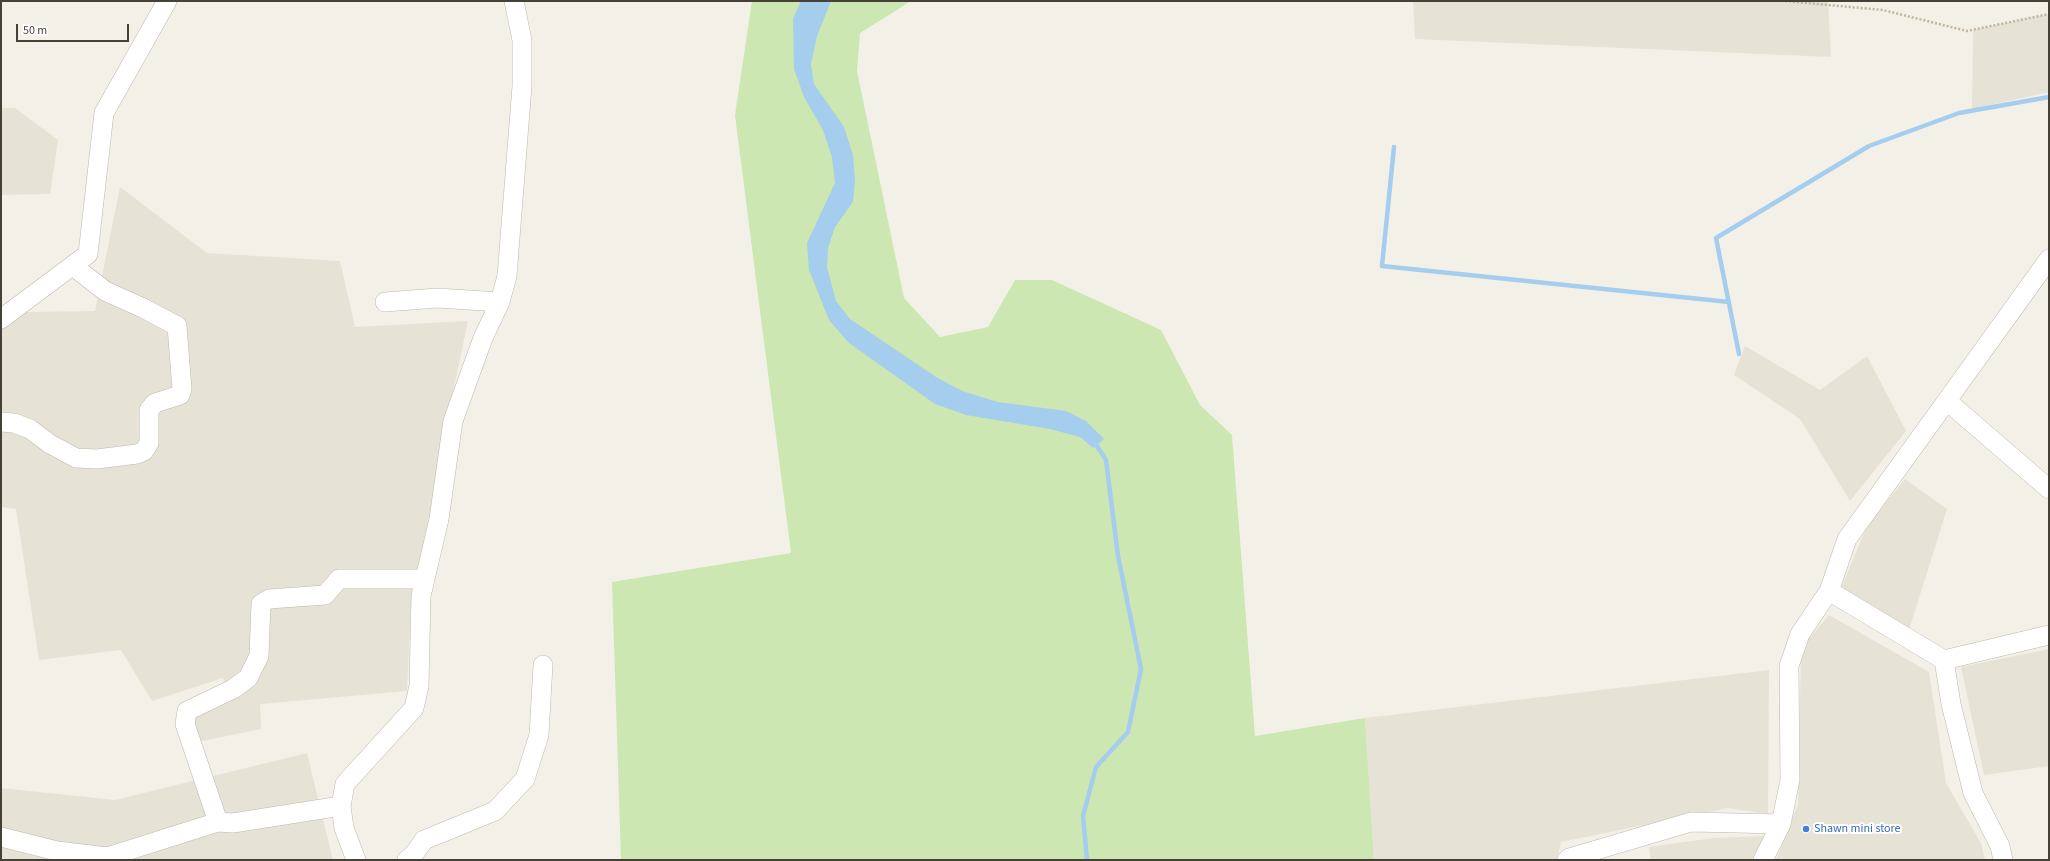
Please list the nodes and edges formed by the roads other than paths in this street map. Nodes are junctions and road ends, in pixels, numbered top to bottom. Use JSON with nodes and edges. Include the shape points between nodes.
{"nodes":[{"id":1,"x":167,"y":1,"type":"edge"},
{"id":2,"x":514,"y":1,"type":"edge"},
{"id":3,"x":2049,"y":259,"type":"edge"},
{"id":4,"x":73,"y":266,"type":"junction"},
{"id":5,"x":384,"y":302,"type":"dead end"},
{"id":6,"x":500,"y":302,"type":"junction"},
{"id":7,"x":1,"y":320,"type":"edge"},
{"id":8,"x":1947,"y":401,"type":"junction"},
{"id":9,"x":1,"y":422,"type":"edge"},
{"id":10,"x":2049,"y":489,"type":"edge"},
{"id":11,"x":425,"y":579,"type":"junction"},
{"id":12,"x":1829,"y":592,"type":"junction"},
{"id":13,"x":2049,"y":635,"type":"edge"},
{"id":14,"x":1944,"y":660,"type":"junction"},
{"id":15,"x":543,"y":665,"type":"dead end"},
{"id":16,"x":341,"y":806,"type":"junction"},
{"id":17,"x":218,"y":822,"type":"junction"},
{"id":18,"x":1781,"y":824,"type":"junction"},
{"id":19,"x":1,"y":837,"type":"edge"},
{"id":20,"x":356,"y":860,"type":"edge"},
{"id":21,"x":407,"y":860,"type":"edge"},
{"id":22,"x":1567,"y":860,"type":"edge"},
{"id":23,"x":1763,"y":860,"type":"edge"},
{"id":24,"x":2003,"y":860,"type":"edge"}],
"edges":[{"from":1,"to":4,"type":"street","via":[[104,113],[88,254]]},
{"from":2,"to":6,"type":"street","via":[[522,40],[522,86],[507,276]]},
{"from":3,"to":8,"type":"street"},
{"from":4,"to":7,"type":"street"},
{"from":4,"to":9,"type":"street","via":[[105,291],[177,326],[182,389],[180,396],[155,403],[149,410],[149,442],[144,451],[137,454],[97,459],[76,458],[50,444],[30,429],[14,423]]},
{"from":5,"to":6,"type":"street","via":[[437,298]]},
{"from":6,"to":11,"type":"street","via":[[483,338],[453,421],[439,519]]},
{"from":8,"to":10,"type":"street"},
{"from":8,"to":12,"type":"street","via":[[1847,539]]},
{"from":11,"to":16,"type":"street","via":[[421,596],[419,686],[414,708],[345,784]]},
{"from":11,"to":17,"type":"street","via":[[339,579],[326,595],[269,599],[261,604],[259,656],[248,678],[233,689],[187,711],[185,724]]},
{"from":12,"to":14,"type":"street"},
{"from":12,"to":18,"type":"street","via":[[1800,634],[1789,666],[1790,780]]},
{"from":13,"to":14,"type":"street"},
{"from":14,"to":24,"type":"street","via":[[1951,704],[1973,793],[2000,846]]},
{"from":15,"to":21,"type":"street","via":[[539,735],[525,779],[495,811],[424,840]]},
{"from":16,"to":17,"type":"street","via":[[233,823]]},
{"from":16,"to":20,"type":"street","via":[[344,828]]},
{"from":17,"to":19,"type":"street","via":[[107,857],[57,851]]},
{"from":18,"to":22,"type":"street","via":[[1691,822]]},
{"from":18,"to":23,"type":"street"}]}
